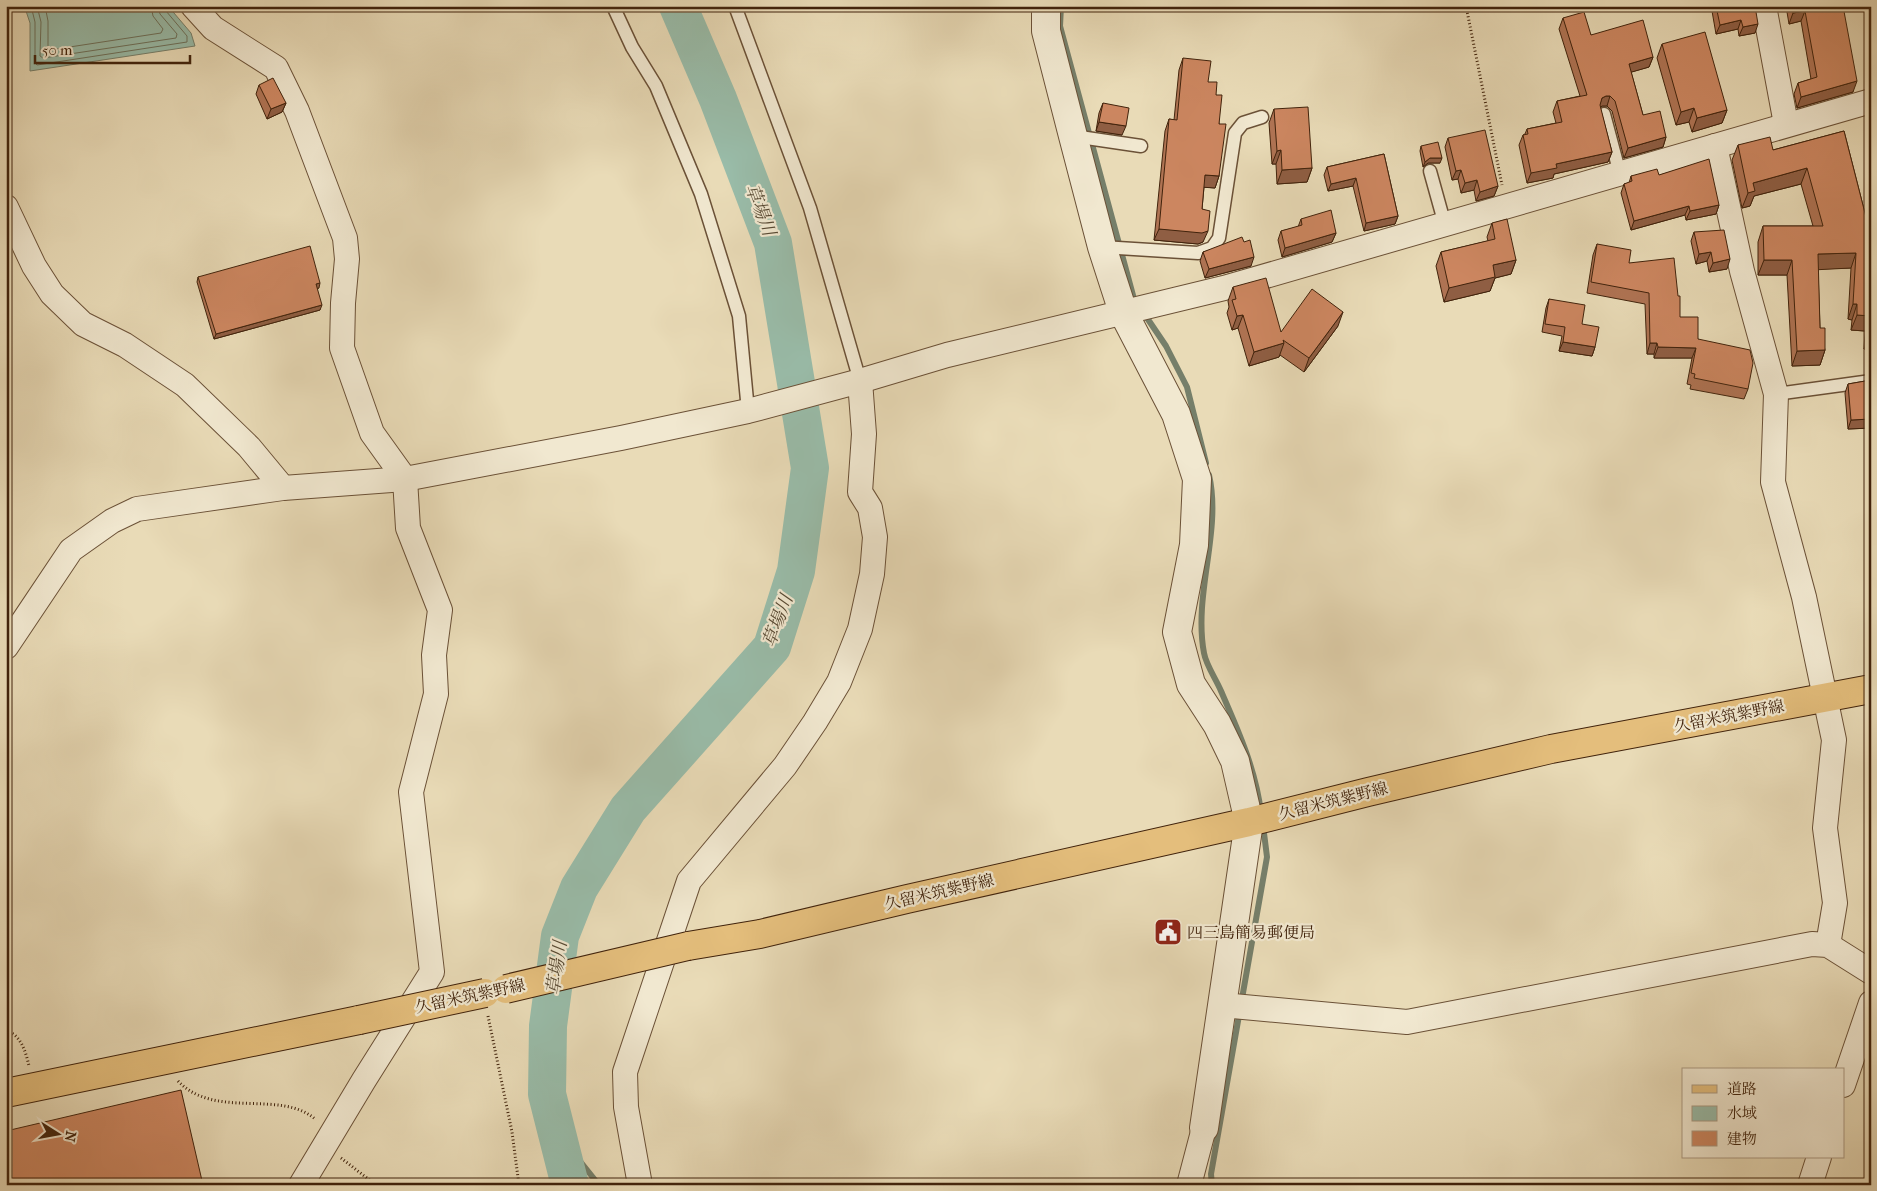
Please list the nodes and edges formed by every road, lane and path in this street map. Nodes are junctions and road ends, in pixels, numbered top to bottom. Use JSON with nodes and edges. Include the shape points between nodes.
{"nodes":[{"id":1,"x":193,"y":6,"type":"edge"},
{"id":2,"x":613,"y":6,"type":"edge"},
{"id":3,"x":735,"y":6,"type":"edge"},
{"id":4,"x":1046,"y":6,"type":"edge"},
{"id":5,"x":1466,"y":6,"type":"edge"},
{"id":6,"x":1764,"y":6,"type":"edge"},
{"id":7,"x":1871,"y":101,"type":"edge"},
{"id":8,"x":1604,"y":114,"type":"edge"},
{"id":9,"x":1262,"y":117,"type":"dead end"},
{"id":10,"x":1786,"y":124,"type":"junction"},
{"id":11,"x":1072,"y":136,"type":"junction"},
{"id":12,"x":1141,"y":146,"type":"dead end"},
{"id":13,"x":1715,"y":146,"type":"junction"},
{"id":14,"x":1430,"y":171,"type":"dead end"},
{"id":15,"x":1620,"y":174,"type":"junction"},
{"id":16,"x":6,"y":207,"type":"edge"},
{"id":17,"x":1506,"y":207,"type":"junction"},
{"id":18,"x":1445,"y":225,"type":"junction"},
{"id":19,"x":1102,"y":247,"type":"junction"},
{"id":20,"x":1123,"y":312,"type":"junction"},
{"id":21,"x":1871,"y":381,"type":"edge"},
{"id":22,"x":855,"y":383,"type":"junction"},
{"id":23,"x":1776,"y":394,"type":"junction"},
{"id":24,"x":752,"y":410,"type":"junction"},
{"id":25,"x":405,"y":479,"type":"junction"},
{"id":26,"x":283,"y":488,"type":"junction"},
{"id":27,"x":6,"y":647,"type":"edge"},
{"id":28,"x":1871,"y":689,"type":"edge"},
{"id":29,"x":1826,"y":698,"type":"junction"},
{"id":30,"x":1249,"y":822,"type":"junction"},
{"id":31,"x":1828,"y":945,"type":"junction"},
{"id":32,"x":1871,"y":972,"type":"edge"},
{"id":33,"x":495,"y":991,"type":"junction"},
{"id":34,"x":1871,"y":1003,"type":"edge"},
{"id":35,"x":1222,"y":1005,"type":"junction"},
{"id":36,"x":6,"y":1031,"type":"edge"},
{"id":37,"x":159,"y":1061,"type":"junction"},
{"id":38,"x":1844,"y":1082,"type":"edge"},
{"id":39,"x":35,"y":1087,"type":"junction"},
{"id":40,"x":6,"y":1093,"type":"edge"},
{"id":41,"x":1204,"y":1128,"type":"joint"},
{"id":42,"x":328,"y":1140,"type":"junction"},
{"id":43,"x":1819,"y":1158,"type":"edge"},
{"id":44,"x":302,"y":1185,"type":"edge"},
{"id":45,"x":376,"y":1185,"type":"edge"},
{"id":46,"x":519,"y":1185,"type":"edge"},
{"id":47,"x":640,"y":1185,"type":"edge"},
{"id":48,"x":1189,"y":1185,"type":"edge"},
{"id":49,"x":1810,"y":1185,"type":"edge"}],
"edges":[{"from":1,"to":25,"type":"street","via":[[213,28],[276,68],[297,111],[345,238],[347,259],[342,348],[372,433]]},
{"from":2,"to":24,"type":"lane","via":[[632,47],[656,86],[701,194],[739,316]]},
{"from":3,"to":22,"type":"lane","via":[[810,208]]},
{"from":4,"to":11,"type":"street","via":[[1046,32]]},
{"from":5,"to":17,"type":"path"},
{"from":6,"to":10,"type":"street"},
{"from":7,"to":10,"type":"street"},
{"from":8,"to":15,"type":"lane"},
{"from":9,"to":19,"type":"lane","via":[[1243,123],[1234,133],[1219,238],[1212,248],[1198,253]]},
{"from":10,"to":13,"type":"street"},
{"from":11,"to":12,"type":"lane"},
{"from":11,"to":19,"type":"street"},
{"from":13,"to":15,"type":"street"},
{"from":13,"to":23,"type":"street","via":[[1742,271]]},
{"from":14,"to":18,"type":"lane"},
{"from":15,"to":17,"type":"street"},
{"from":16,"to":26,"type":"street","via":[[34,266],[52,294],[83,324],[125,345],[185,385],[249,447]]},
{"from":17,"to":18,"type":"street"},
{"from":18,"to":20,"type":"street","via":[[1224,288]]},
{"from":19,"to":20,"type":"street"},
{"from":20,"to":22,"type":"street","via":[[947,355]]},
{"from":20,"to":30,"type":"street","via":[[1176,414],[1197,479],[1194,546],[1177,632],[1192,684],[1235,761]]},
{"from":21,"to":23,"type":"lane"},
{"from":22,"to":24,"type":"street"},
{"from":22,"to":47,"type":"street","via":[[864,434],[860,492],[870,508],[875,537],[872,574],[860,629],[839,682],[815,722],[784,766],[689,881],[625,1072],[626,1107]]},
{"from":23,"to":29,"type":"street","via":[[1773,482],[1804,597]]},
{"from":24,"to":25,"type":"street"},
{"from":25,"to":26,"type":"street"},
{"from":25,"to":42,"type":"street","via":[[408,528],[440,610],[434,655],[436,694],[411,792],[432,972]]},
{"from":26,"to":27,"type":"street","via":[[137,509],[112,521],[71,550]]},
{"from":28,"to":29,"type":"main road","name":"久留米筑紫野線"},
{"from":29,"to":30,"type":"main road","name":"久留米筑紫野線","via":[[1552,750]]},
{"from":29,"to":31,"type":"street","via":[[1834,740],[1825,828],[1835,903]]},
{"from":30,"to":33,"type":"main road","name":"久留米筑紫野線","bridge":true},
{"from":30,"to":35,"type":"street"},
{"from":31,"to":32,"type":"street"},
{"from":31,"to":35,"type":"street","via":[[1812,944],[1407,1022]]},
{"from":33,"to":37,"type":"main road","name":"久留米筑紫野線","bridge":true},
{"from":33,"to":46,"type":"path"},
{"from":34,"to":38,"type":"street"},
{"from":35,"to":41,"type":"street"},
{"from":36,"to":39,"type":"path","via":[[12,1032],[24,1049]]},
{"from":37,"to":39,"type":"main road","name":"久留米筑紫野線"},
{"from":37,"to":42,"type":"path","via":[[186,1090],[221,1103],[299,1108],[313,1117]]},
{"from":39,"to":40,"type":"main road","name":"久留米筑紫野線"},
{"from":41,"to":48,"type":"street"},
{"from":42,"to":44,"type":"street"},
{"from":42,"to":45,"type":"path"},
{"from":43,"to":49,"type":"street"}]}
